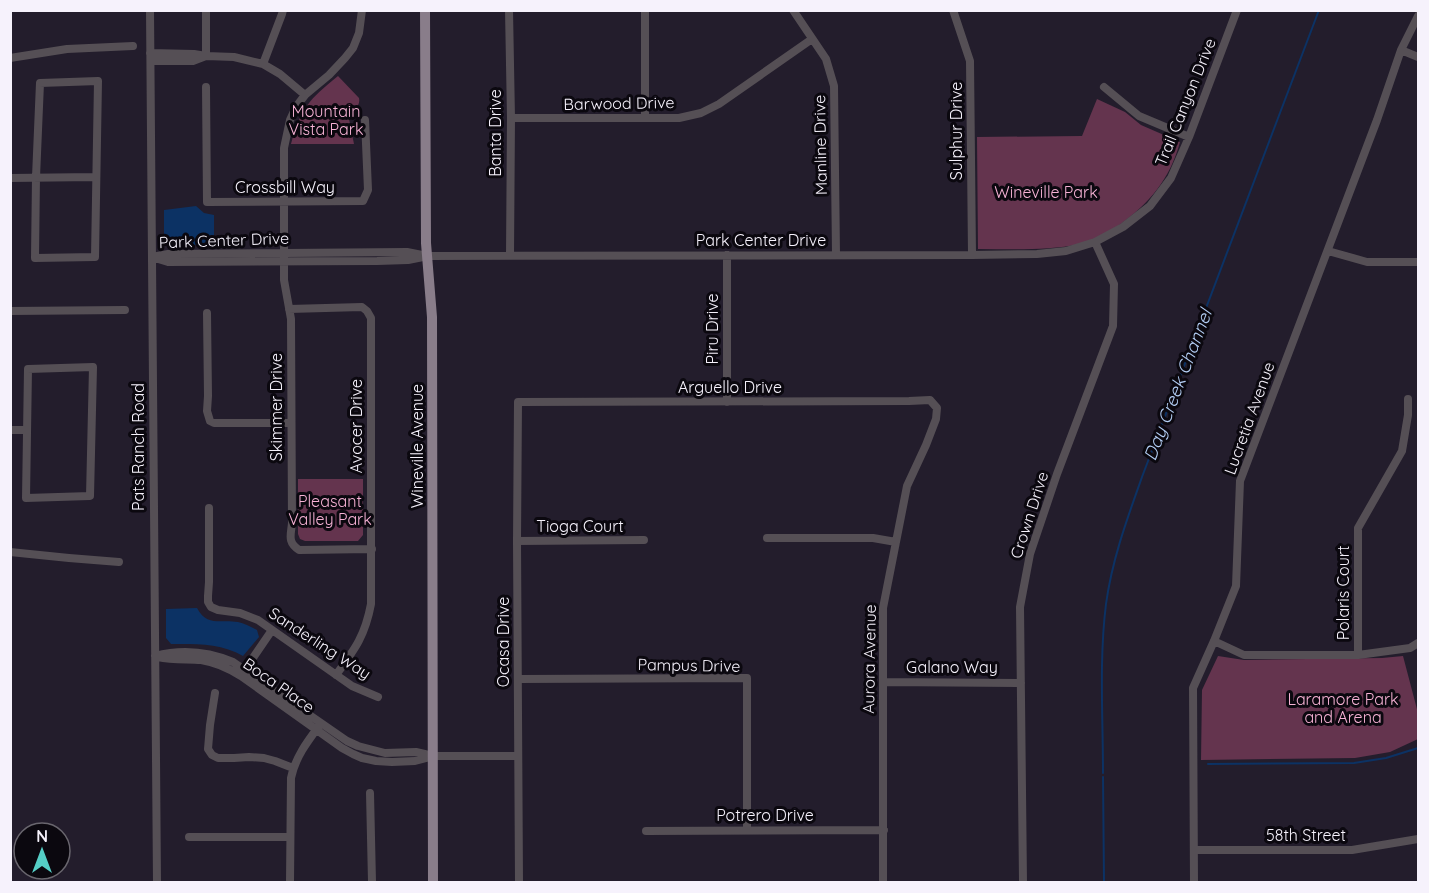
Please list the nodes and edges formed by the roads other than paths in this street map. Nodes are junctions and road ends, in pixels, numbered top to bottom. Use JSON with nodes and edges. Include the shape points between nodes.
{"nodes":[{"id":1,"x":150,"y":10,"type":"edge"},
{"id":2,"x":206,"y":10,"type":"edge"},
{"id":3,"x":283,"y":10,"type":"edge"},
{"id":4,"x":362,"y":10,"type":"edge"},
{"id":5,"x":424,"y":10,"type":"edge"},
{"id":6,"x":509,"y":10,"type":"edge"},
{"id":7,"x":645,"y":10,"type":"edge"},
{"id":8,"x":793,"y":10,"type":"edge"},
{"id":9,"x":953,"y":10,"type":"edge"},
{"id":10,"x":1237,"y":10,"type":"edge"},
{"id":11,"x":1419,"y":16,"type":"edge"},
{"id":12,"x":812,"y":39,"type":"junction"},
{"id":13,"x":133,"y":46,"type":"dead end"},
{"id":14,"x":1401,"y":50,"type":"junction"},
{"id":15,"x":206,"y":56,"type":"junction"},
{"id":16,"x":1419,"y":57,"type":"edge"},
{"id":17,"x":10,"y":58,"type":"edge"},
{"id":18,"x":150,"y":58,"type":"junction"},
{"id":19,"x":263,"y":64,"type":"junction"},
{"id":20,"x":206,"y":87,"type":"dead end"},
{"id":21,"x":1104,"y":87,"type":"dead end"},
{"id":22,"x":305,"y":95,"type":"junction"},
{"id":23,"x":511,"y":118,"type":"junction"},
{"id":24,"x":645,"y":118,"type":"junction"},
{"id":25,"x":365,"y":120,"type":"dead end"},
{"id":26,"x":1189,"y":137,"type":"junction"},
{"id":27,"x":36,"y":177,"type":"junction"},
{"id":28,"x":96,"y":177,"type":"junction"},
{"id":29,"x":10,"y":178,"type":"edge"},
{"id":30,"x":284,"y":202,"type":"junction"},
{"id":31,"x":1095,"y":242,"type":"junction"},
{"id":32,"x":1328,"y":251,"type":"junction"},
{"id":33,"x":510,"y":255,"type":"junction"},
{"id":34,"x":727,"y":255,"type":"junction"},
{"id":35,"x":836,"y":255,"type":"junction"},
{"id":36,"x":972,"y":255,"type":"junction"},
{"id":37,"x":427,"y":256,"type":"junction"},
{"id":38,"x":284,"y":257,"type":"junction"},
{"id":39,"x":152,"y":258,"type":"junction"},
{"id":40,"x":1419,"y":262,"type":"edge"},
{"id":41,"x":290,"y":309,"type":"junction"},
{"id":42,"x":125,"y":310,"type":"dead end"},
{"id":43,"x":10,"y":311,"type":"edge"},
{"id":44,"x":207,"y":313,"type":"dead end"},
{"id":45,"x":1408,"y":399,"type":"dead end"},
{"id":46,"x":518,"y":402,"type":"joint"},
{"id":47,"x":727,"y":402,"type":"junction"},
{"id":48,"x":936,"y":408,"type":"joint"},
{"id":49,"x":291,"y":423,"type":"junction"},
{"id":50,"x":10,"y":430,"type":"edge"},
{"id":51,"x":27,"y":430,"type":"junction"},
{"id":52,"x":208,"y":508,"type":"dead end"},
{"id":53,"x":766,"y":538,"type":"dead end"},
{"id":54,"x":644,"y":540,"type":"dead end"},
{"id":55,"x":518,"y":541,"type":"junction"},
{"id":56,"x":896,"y":542,"type":"junction"},
{"id":57,"x":372,"y":549,"type":"junction"},
{"id":58,"x":10,"y":552,"type":"edge"},
{"id":59,"x":119,"y":562,"type":"dead end"},
{"id":60,"x":273,"y":630,"type":"junction"},
{"id":61,"x":1214,"y":641,"type":"junction"},
{"id":62,"x":1419,"y":643,"type":"edge"},
{"id":63,"x":1358,"y":655,"type":"junction"},
{"id":64,"x":155,"y":656,"type":"junction"},
{"id":65,"x":243,"y":673,"type":"junction"},
{"id":66,"x":336,"y":675,"type":"junction"},
{"id":67,"x":518,"y":679,"type":"junction"},
{"id":68,"x":883,"y":682,"type":"junction"},
{"id":69,"x":1021,"y":683,"type":"junction"},
{"id":70,"x":215,"y":693,"type":"dead end"},
{"id":71,"x":378,"y":697,"type":"dead end"},
{"id":72,"x":318,"y":726,"type":"junction"},
{"id":73,"x":433,"y":756,"type":"junction"},
{"id":74,"x":518,"y":756,"type":"junction"},
{"id":75,"x":293,"y":768,"type":"junction"},
{"id":76,"x":370,"y":793,"type":"dead end"},
{"id":77,"x":747,"y":830,"type":"junction"},
{"id":78,"x":884,"y":830,"type":"junction"},
{"id":79,"x":646,"y":831,"type":"dead end"},
{"id":80,"x":189,"y":837,"type":"dead end"},
{"id":81,"x":290,"y":837,"type":"junction"},
{"id":82,"x":1419,"y":839,"type":"edge"},
{"id":83,"x":1194,"y":850,"type":"junction"},
{"id":84,"x":157,"y":882,"type":"edge"},
{"id":85,"x":290,"y":882,"type":"edge"},
{"id":86,"x":372,"y":882,"type":"edge"},
{"id":87,"x":433,"y":882,"type":"edge"},
{"id":88,"x":519,"y":882,"type":"edge"},
{"id":89,"x":883,"y":882,"type":"edge"},
{"id":90,"x":1023,"y":882,"type":"edge"},
{"id":91,"x":1194,"y":882,"type":"edge"}],
"edges":[{"from":1,"to":18,"type":"street","name":"Pats Ranch Road"},
{"from":2,"to":15,"type":"street"},
{"from":3,"to":19,"type":"street"},
{"from":4,"to":22,"type":"street","name":"Skimmer Drive","via":[[353,48]]},
{"from":5,"to":37,"type":"main road","name":"Wineville Avenue"},
{"from":6,"to":23,"type":"street","name":"Banta Drive"},
{"from":7,"to":24,"type":"street"},
{"from":8,"to":12,"type":"street","name":"Manline Drive"},
{"from":9,"to":36,"type":"street","name":"Sulphur Drive","via":[[970,61]]},
{"from":10,"to":26,"type":"street","name":"Trail Canyon Drive"},
{"from":11,"to":14,"type":"street","name":"Lucretia Avenue"},
{"from":12,"to":24,"type":"street","name":"Barwood Drive","via":[[701,113],[679,118]]},
{"from":12,"to":35,"type":"street","name":"Manline Drive","via":[[826,59],[835,93]]},
{"from":13,"to":17,"type":"street","via":[[67,49]]},
{"from":14,"to":16,"type":"street"},
{"from":14,"to":32,"type":"street","name":"Lucretia Avenue"},
{"from":15,"to":18,"type":"street"},
{"from":15,"to":19,"type":"street"},
{"from":18,"to":39,"type":"street","name":"Pats Ranch Road"},
{"from":19,"to":22,"type":"street"},
{"from":20,"to":30,"type":"street","name":"Crossbill Way","via":[[207,202]]},
{"from":21,"to":26,"type":"street","via":[[1139,116]]},
{"from":22,"to":30,"type":"street","name":"Skimmer Drive","via":[[290,120],[284,148]]},
{"from":23,"to":24,"type":"street","name":"Barwood Drive"},
{"from":23,"to":33,"type":"street","name":"Banta Drive"},
{"from":25,"to":30,"type":"street","name":"Crossbill Way","via":[[368,190],[363,201]]},
{"from":26,"to":31,"type":"street","name":"Trail Canyon Drive","via":[[1171,178],[1150,206]]},
{"from":27,"to":28,"type":"street"},
{"from":27,"to":28,"type":"street","via":[[35,258],[95,257]]},
{"from":27,"to":28,"type":"street","via":[[40,83],[98,81]]},
{"from":27,"to":29,"type":"street"},
{"from":30,"to":38,"type":"street","name":"Skimmer Drive"},
{"from":31,"to":36,"type":"street","name":"Park Center Drive","via":[[1066,251]]},
{"from":31,"to":69,"type":"street","name":"Crown Drive","via":[[1114,284],[1113,326],[1030,554],[1020,608]]},
{"from":32,"to":40,"type":"street","via":[[1367,262]]},
{"from":32,"to":61,"type":"street","name":"Lucretia Avenue","via":[[1240,481],[1236,586]]},
{"from":33,"to":34,"type":"street","name":"Park Center Drive"},
{"from":33,"to":37,"type":"street","name":"Park Center Drive"},
{"from":34,"to":35,"type":"street","name":"Park Center Drive"},
{"from":34,"to":47,"type":"street","name":"Piru Drive"},
{"from":35,"to":36,"type":"street","name":"Park Center Drive"},
{"from":37,"to":38,"type":"street","name":"Park Center Drive","via":[[408,260]]},
{"from":37,"to":73,"type":"main road","name":"Wineville Avenue","via":[[432,317]]},
{"from":38,"to":39,"type":"street","name":"Park Center Drive","via":[[168,254]]},
{"from":38,"to":41,"type":"street","name":"Skimmer Drive"},
{"from":39,"to":64,"type":"street","name":"Pats Ranch Road"},
{"from":41,"to":49,"type":"street","name":"Skimmer Drive"},
{"from":41,"to":57,"type":"street","name":"Avocer Drive","via":[[362,307],[371,318]]},
{"from":42,"to":43,"type":"street"},
{"from":44,"to":49,"type":"street","via":[[210,421]]},
{"from":45,"to":63,"type":"street","name":"Polaris Court","via":[[1402,451],[1358,528]]},
{"from":46,"to":47,"type":"street","name":"Arguello Drive"},
{"from":46,"to":55,"type":"street","name":"Ocasa Drive"},
{"from":47,"to":48,"type":"street","name":"Arguello Drive","via":[[930,400]]},
{"from":48,"to":56,"type":"street","name":"Aurora Avenue","via":[[936,419],[907,486]]},
{"from":49,"to":57,"type":"street","name":"Skimmer Drive","via":[[293,546],[299,550]]},
{"from":50,"to":51,"type":"street"},
{"from":51,"to":51,"type":"street","via":[[26,498],[90,496],[93,368],[28,369]]},
{"from":52,"to":60,"type":"street","name":"Sanderling Way","via":[[208,602],[212,608],[247,615]]},
{"from":53,"to":56,"type":"street","via":[[873,538]]},
{"from":54,"to":55,"type":"street","name":"Tioga Court"},
{"from":55,"to":67,"type":"street","name":"Ocasa Drive"},
{"from":56,"to":68,"type":"street","name":"Aurora Avenue","via":[[883,608]]},
{"from":57,"to":66,"type":"street","name":"Avocer Drive","via":[[368,621]]},
{"from":58,"to":59,"type":"street"},
{"from":60,"to":65,"type":"street"},
{"from":60,"to":66,"type":"street","name":"Sanderling Way"},
{"from":61,"to":63,"type":"street","via":[[1244,655]]},
{"from":61,"to":83,"type":"street","name":"Lucretia Avenue","via":[[1193,688]]},
{"from":62,"to":63,"type":"street","via":[[1410,648]]},
{"from":64,"to":65,"type":"street","name":"Boca Place","via":[[203,652],[233,662]]},
{"from":64,"to":84,"type":"street","name":"Pats Ranch Road"},
{"from":65,"to":72,"type":"street","name":"Boca Place"},
{"from":66,"to":71,"type":"street","name":"Sanderling Way"},
{"from":67,"to":74,"type":"street","name":"Ocasa Drive"},
{"from":67,"to":77,"type":"street","name":"Pampus Drive","via":[[747,678]]},
{"from":68,"to":69,"type":"street","name":"Galano Way"},
{"from":68,"to":78,"type":"street","name":"Aurora Avenue"},
{"from":69,"to":90,"type":"street","name":"Crown Drive"},
{"from":70,"to":75,"type":"street","via":[[208,748],[212,755],[264,758]]},
{"from":72,"to":73,"type":"street","name":"Boca Place","via":[[372,751]]},
{"from":72,"to":75,"type":"street"},
{"from":73,"to":74,"type":"street","name":"Boca Place"},
{"from":73,"to":87,"type":"main road","name":"Wineville Avenue"},
{"from":74,"to":88,"type":"street","name":"Ocasa Drive"},
{"from":75,"to":81,"type":"street"},
{"from":76,"to":86,"type":"street"},
{"from":77,"to":78,"type":"street","name":"Potrero Drive"},
{"from":77,"to":79,"type":"street","name":"Potrero Drive"},
{"from":78,"to":89,"type":"street","name":"Aurora Avenue"},
{"from":80,"to":81,"type":"street"},
{"from":81,"to":85,"type":"street"},
{"from":82,"to":83,"type":"street","name":"58th Street","via":[[1353,850]]},
{"from":83,"to":91,"type":"street","name":"Lucretia Avenue"}]}
